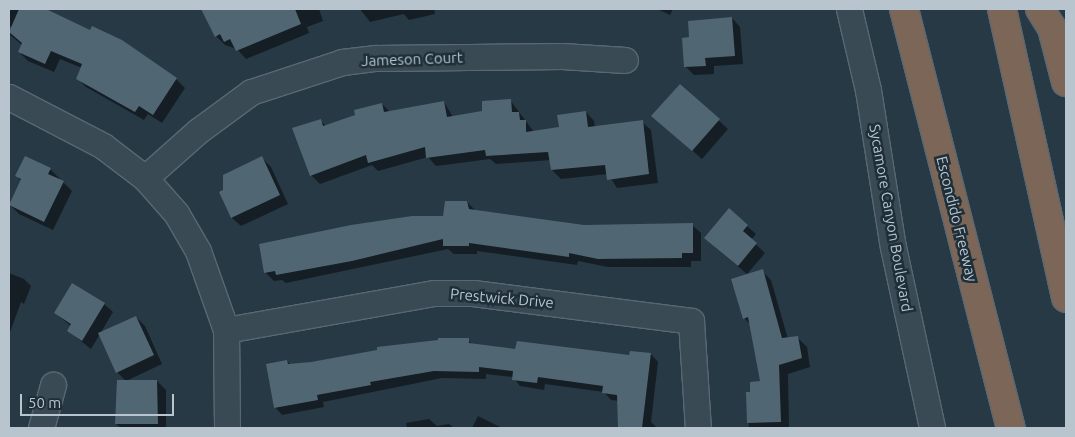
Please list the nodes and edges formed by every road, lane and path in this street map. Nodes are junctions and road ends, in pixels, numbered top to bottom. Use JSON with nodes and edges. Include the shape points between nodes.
{"nodes":[{"id":1,"x":849,"y":9,"type":"edge"},
{"id":2,"x":904,"y":9,"type":"edge"},
{"id":3,"x":1002,"y":9,"type":"edge"},
{"id":4,"x":1040,"y":9,"type":"edge"},
{"id":5,"x":625,"y":60,"type":"dead end"},
{"id":6,"x":1066,"y":82,"type":"edge"},
{"id":7,"x":9,"y":97,"type":"edge"},
{"id":8,"x":146,"y":178,"type":"junction"},
{"id":9,"x":1066,"y":298,"type":"edge"},
{"id":10,"x":226,"y":330,"type":"junction"},
{"id":11,"x":53,"y":385,"type":"dead end"},
{"id":12,"x":1001,"y":394,"type":"junction"},
{"id":13,"x":41,"y":428,"type":"edge"},
{"id":14,"x":227,"y":428,"type":"edge"},
{"id":15,"x":698,"y":428,"type":"edge"},
{"id":16,"x":932,"y":428,"type":"edge"},
{"id":17,"x":999,"y":428,"type":"edge"},
{"id":18,"x":1011,"y":428,"type":"edge"}],
"edges":[{"from":1,"to":16,"type":"street","name":"Sycamore Canyon Boulevard","via":[[868,90],[893,247]]},
{"from":2,"to":12,"type":"highway","name":"Escondido Freeway"},
{"from":3,"to":9,"type":"highway"},
{"from":4,"to":6,"type":"highway","via":[[1052,28]]},
{"from":5,"to":8,"type":"street","name":"Jameson Court","via":[[562,56],[376,58],[342,62],[251,92],[198,131]]},
{"from":7,"to":8,"type":"street","via":[[103,146]]},
{"from":8,"to":10,"type":"street","via":[[176,213],[198,251]]},
{"from":10,"to":14,"type":"street"},
{"from":10,"to":15,"type":"street","name":"Prestwick Drive","via":[[434,293],[473,293],[691,321]]},
{"from":11,"to":13,"type":"street"},
{"from":12,"to":17,"type":"highway"},
{"from":12,"to":18,"type":"highway","name":"Escondido Freeway"}]}
